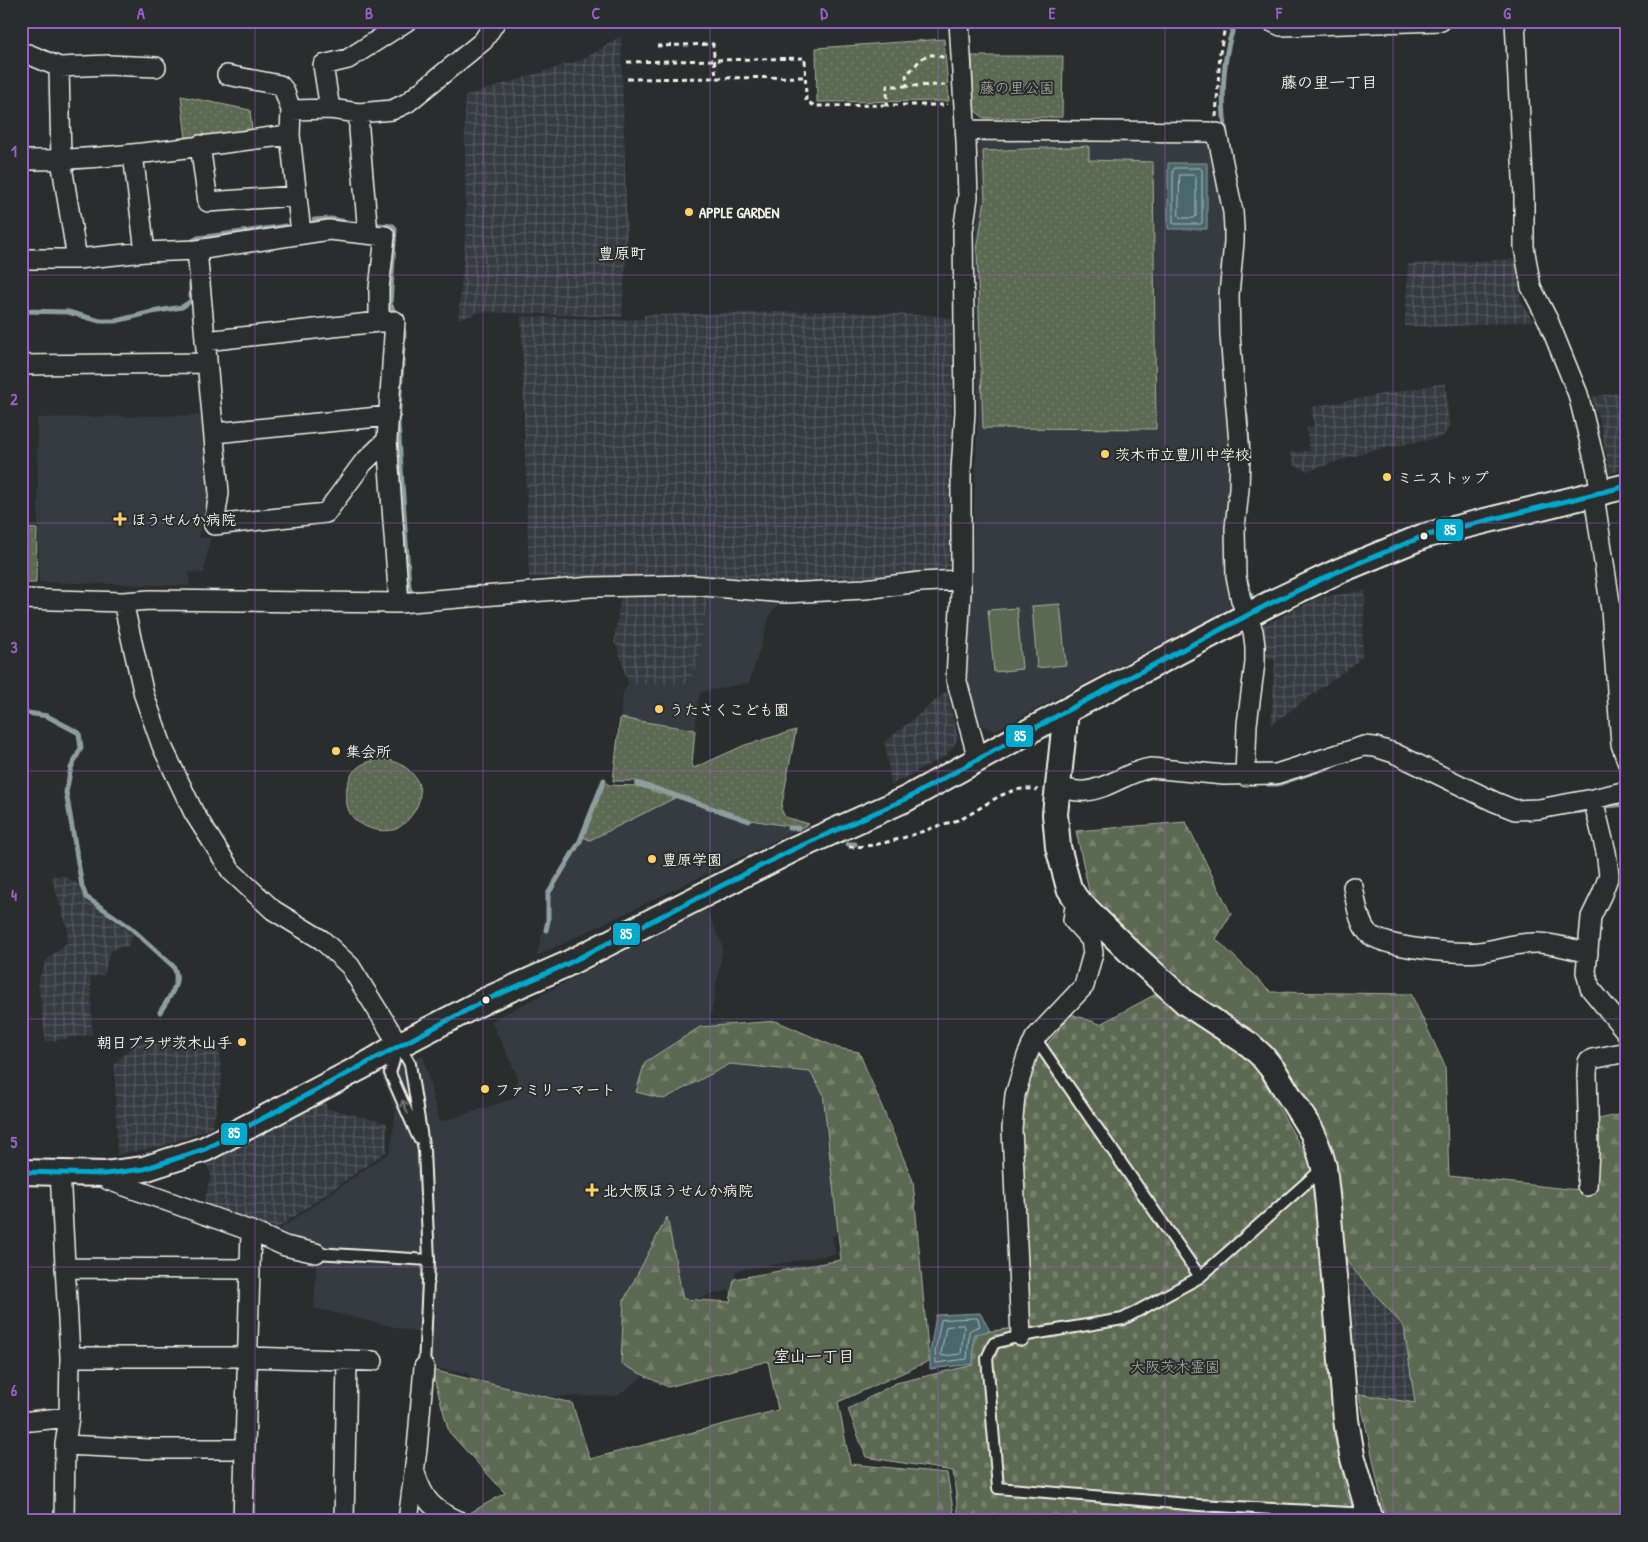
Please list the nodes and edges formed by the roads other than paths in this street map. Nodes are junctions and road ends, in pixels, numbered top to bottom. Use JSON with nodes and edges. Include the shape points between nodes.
{"nodes":[{"id":1,"x":407,"y":21,"type":"edge"},
{"id":2,"x":958,"y":21,"type":"edge"},
{"id":3,"x":1270,"y":21,"type":"edge"},
{"id":4,"x":1441,"y":21,"type":"edge"},
{"id":5,"x":1515,"y":21,"type":"edge"},
{"id":6,"x":490,"y":23,"type":"edge"},
{"id":7,"x":21,"y":54,"type":"edge"},
{"id":8,"x":59,"y":67,"type":"junction"},
{"id":9,"x":156,"y":67,"type":"dead end"},
{"id":10,"x":227,"y":74,"type":"dead end"},
{"id":11,"x":330,"y":109,"type":"junction"},
{"id":12,"x":290,"y":110,"type":"junction"},
{"id":13,"x":359,"y":114,"type":"junction"},
{"id":14,"x":966,"y":130,"type":"junction"},
{"id":15,"x":290,"y":135,"type":"junction"},
{"id":16,"x":200,"y":145,"type":"junction"},
{"id":17,"x":133,"y":154,"type":"junction"},
{"id":18,"x":21,"y":160,"type":"edge"},
{"id":19,"x":61,"y":160,"type":"junction"},
{"id":20,"x":296,"y":196,"type":"junction"},
{"id":21,"x":301,"y":233,"type":"junction"},
{"id":22,"x":368,"y":234,"type":"junction"},
{"id":23,"x":197,"y":250,"type":"junction"},
{"id":24,"x":145,"y":252,"type":"junction"},
{"id":25,"x":21,"y":258,"type":"edge"},
{"id":26,"x":77,"y":259,"type":"junction"},
{"id":27,"x":379,"y":322,"type":"junction"},
{"id":28,"x":205,"y":341,"type":"junction"},
{"id":29,"x":207,"y":363,"type":"junction"},
{"id":30,"x":21,"y":365,"type":"edge"},
{"id":31,"x":389,"y":416,"type":"junction"},
{"id":32,"x":214,"y":434,"type":"junction"},
{"id":33,"x":387,"y":440,"type":"junction"},
{"id":34,"x":1627,"y":486,"type":"edge"},
{"id":35,"x":1597,"y":494,"type":"junction"},
{"id":36,"x":961,"y":580,"type":"junction"},
{"id":37,"x":21,"y":599,"type":"edge"},
{"id":38,"x":123,"y":602,"type":"junction"},
{"id":39,"x":399,"y":603,"type":"junction"},
{"id":40,"x":1247,"y":616,"type":"junction"},
{"id":41,"x":1066,"y":711,"type":"junction"},
{"id":42,"x":978,"y":759,"type":"junction"},
{"id":43,"x":1627,"y":760,"type":"edge"},
{"id":44,"x":1245,"y":776,"type":"junction"},
{"id":45,"x":1058,"y":788,"type":"junction"},
{"id":46,"x":1627,"y":791,"type":"edge"},
{"id":47,"x":1593,"y":799,"type":"junction"},
{"id":48,"x":1353,"y":887,"type":"dead end"},
{"id":49,"x":1076,"y":899,"type":"junction"},
{"id":50,"x":1588,"y":953,"type":"junction"},
{"id":51,"x":1627,"y":1032,"type":"edge"},
{"id":52,"x":1035,"y":1038,"type":"junction"},
{"id":53,"x":399,"y":1045,"type":"junction"},
{"id":54,"x":1627,"y":1052,"type":"edge"},
{"id":55,"x":424,"y":1151,"type":"junction"},
{"id":56,"x":1324,"y":1166,"type":"junction"},
{"id":57,"x":21,"y":1172,"type":"edge"},
{"id":58,"x":60,"y":1172,"type":"junction"},
{"id":59,"x":105,"y":1174,"type":"junction"},
{"id":60,"x":1587,"y":1186,"type":"dead end"},
{"id":61,"x":251,"y":1231,"type":"junction"},
{"id":62,"x":316,"y":1253,"type":"joint"},
{"id":63,"x":429,"y":1260,"type":"junction"},
{"id":64,"x":65,"y":1268,"type":"junction"},
{"id":65,"x":250,"y":1269,"type":"junction"},
{"id":66,"x":1200,"y":1277,"type":"junction"},
{"id":67,"x":1021,"y":1336,"type":"junction"},
{"id":68,"x":70,"y":1357,"type":"junction"},
{"id":69,"x":248,"y":1357,"type":"junction"},
{"id":70,"x":346,"y":1361,"type":"junction"},
{"id":71,"x":373,"y":1361,"type":"dead end"},
{"id":72,"x":424,"y":1367,"type":"joint"},
{"id":73,"x":69,"y":1416,"type":"junction"},
{"id":74,"x":21,"y":1422,"type":"edge"},
{"id":75,"x":65,"y":1445,"type":"junction"},
{"id":76,"x":245,"y":1449,"type":"junction"},
{"id":77,"x":414,"y":1473,"type":"junction"},
{"id":78,"x":1370,"y":1517,"type":"edge"},
{"id":79,"x":64,"y":1521,"type":"edge"},
{"id":80,"x":243,"y":1521,"type":"edge"},
{"id":81,"x":344,"y":1521,"type":"edge"},
{"id":82,"x":408,"y":1521,"type":"edge"},
{"id":83,"x":459,"y":1521,"type":"edge"}],
"edges":[{"from":1,"to":11,"type":"street","via":[[348,59],[323,65]]},
{"from":2,"to":14,"type":"street"},
{"from":3,"to":4,"type":"street","via":[[1281,26]]},
{"from":5,"to":35,"type":"street","via":[[1524,248],[1531,287],[1578,394],[1596,467]]},
{"from":6,"to":13,"type":"street","via":[[483,41],[407,103],[392,110]]},
{"from":7,"to":8,"type":"street"},
{"from":8,"to":9,"type":"street"},
{"from":8,"to":19,"type":"street"},
{"from":10,"to":12,"type":"street","via":[[280,85]]},
{"from":11,"to":12,"type":"street"},
{"from":11,"to":13,"type":"street"},
{"from":12,"to":15,"type":"street"},
{"from":13,"to":22,"type":"street"},
{"from":14,"to":36,"type":"street","via":[[968,197],[963,231]]},
{"from":14,"to":40,"type":"street","via":[[1213,132],[1233,212],[1229,313],[1240,455],[1235,551],[1238,584]]},
{"from":15,"to":16,"type":"street"},
{"from":15,"to":20,"type":"street"},
{"from":16,"to":17,"type":"street"},
{"from":16,"to":20,"type":"street","via":[[208,202]]},
{"from":17,"to":19,"type":"street"},
{"from":17,"to":24,"type":"street"},
{"from":18,"to":19,"type":"street"},
{"from":19,"to":26,"type":"street"},
{"from":20,"to":21,"type":"street"},
{"from":21,"to":22,"type":"street","via":[[329,230]]},
{"from":21,"to":23,"type":"street"},
{"from":22,"to":27,"type":"street","via":[[385,236]]},
{"from":23,"to":24,"type":"street"},
{"from":23,"to":28,"type":"street"},
{"from":24,"to":26,"type":"street"},
{"from":25,"to":26,"type":"street"},
{"from":27,"to":28,"type":"street"},
{"from":27,"to":31,"type":"street","via":[[395,321]]},
{"from":28,"to":29,"type":"street"},
{"from":29,"to":30,"type":"street"},
{"from":29,"to":32,"type":"street"},
{"from":31,"to":32,"type":"street"},
{"from":31,"to":33,"type":"street"},
{"from":32,"to":33,"type":"street","via":[[219,493],[214,525],[326,513],[363,463]]},
{"from":33,"to":39,"type":"street"},
{"from":34,"to":35,"type":"street"},
{"from":35,"to":40,"type":"street","via":[[1424,536]]},
{"from":35,"to":43,"type":"street","via":[[1611,610],[1621,744]]},
{"from":36,"to":39,"type":"street","via":[[785,593],[692,585],[591,586]]},
{"from":36,"to":42,"type":"street","via":[[956,678]]},
{"from":37,"to":38,"type":"street"},
{"from":38,"to":39,"type":"street"},
{"from":38,"to":53,"type":"street","via":[[144,695],[162,746],[194,813],[231,871],[273,910],[322,940],[350,966]]},
{"from":40,"to":41,"type":"street"},
{"from":40,"to":44,"type":"street","via":[[1253,632],[1255,663],[1247,724]]},
{"from":41,"to":42,"type":"street"},
{"from":41,"to":45,"type":"street"},
{"from":42,"to":53,"type":"street","via":[[906,799],[794,848]]},
{"from":44,"to":45,"type":"street","via":[[1151,768],[1090,790]]},
{"from":44,"to":47,"type":"street","via":[[1284,772],[1364,746],[1394,753],[1515,810]]},
{"from":45,"to":49,"type":"street","via":[[1055,814],[1058,847],[1069,888]]},
{"from":46,"to":47,"type":"street"},
{"from":47,"to":50,"type":"street","via":[[1609,875],[1591,917]]},
{"from":48,"to":50,"type":"street","via":[[1360,919],[1368,934],[1378,940],[1437,951],[1480,952],[1514,944],[1541,943]]},
{"from":49,"to":52,"type":"street","via":[[1073,920],[1091,940],[1094,953],[1084,986]]},
{"from":49,"to":56,"type":"street","via":[[1186,1003],[1262,1056],[1312,1132]]},
{"from":50,"to":51,"type":"street","via":[[1586,972],[1590,988]]},
{"from":52,"to":66,"type":"lane"},
{"from":52,"to":67,"type":"street","via":[[1015,1094],[1012,1129]]},
{"from":53,"to":55,"type":"lane","via":[[410,1064]]},
{"from":55,"to":53,"type":"lane","one_way":true,"via":[[390,1073]]},
{"from":53,"to":59,"type":"street","via":[[205,1149],[144,1168]]},
{"from":54,"to":60,"type":"street","via":[[1588,1062]]},
{"from":55,"to":63,"type":"lane"},
{"from":56,"to":66,"type":"lane"},
{"from":56,"to":78,"type":"street","via":[[1346,1420],[1352,1455]]},
{"from":57,"to":58,"type":"street"},
{"from":58,"to":59,"type":"street"},
{"from":58,"to":64,"type":"street"},
{"from":59,"to":61,"type":"street","via":[[108,1180]]},
{"from":61,"to":62,"type":"street","via":[[285,1246]]},
{"from":61,"to":65,"type":"street"},
{"from":62,"to":63,"type":"lane"},
{"from":63,"to":72,"type":"lane"},
{"from":64,"to":65,"type":"street"},
{"from":64,"to":68,"type":"street"},
{"from":65,"to":69,"type":"street"},
{"from":66,"to":67,"type":"lane","via":[[1123,1319]]},
{"from":67,"to":78,"type":"lane","via":[[994,1343],[987,1358],[998,1488]]},
{"from":68,"to":69,"type":"street"},
{"from":68,"to":73,"type":"street"},
{"from":69,"to":70,"type":"street"},
{"from":69,"to":76,"type":"street"},
{"from":70,"to":71,"type":"street"},
{"from":70,"to":81,"type":"street"},
{"from":72,"to":77,"type":"street"},
{"from":73,"to":74,"type":"street"},
{"from":73,"to":75,"type":"street"},
{"from":75,"to":76,"type":"street"},
{"from":75,"to":79,"type":"street"},
{"from":76,"to":80,"type":"street"},
{"from":77,"to":82,"type":"street"},
{"from":77,"to":83,"type":"street","via":[[429,1503],[442,1514]]}]}
